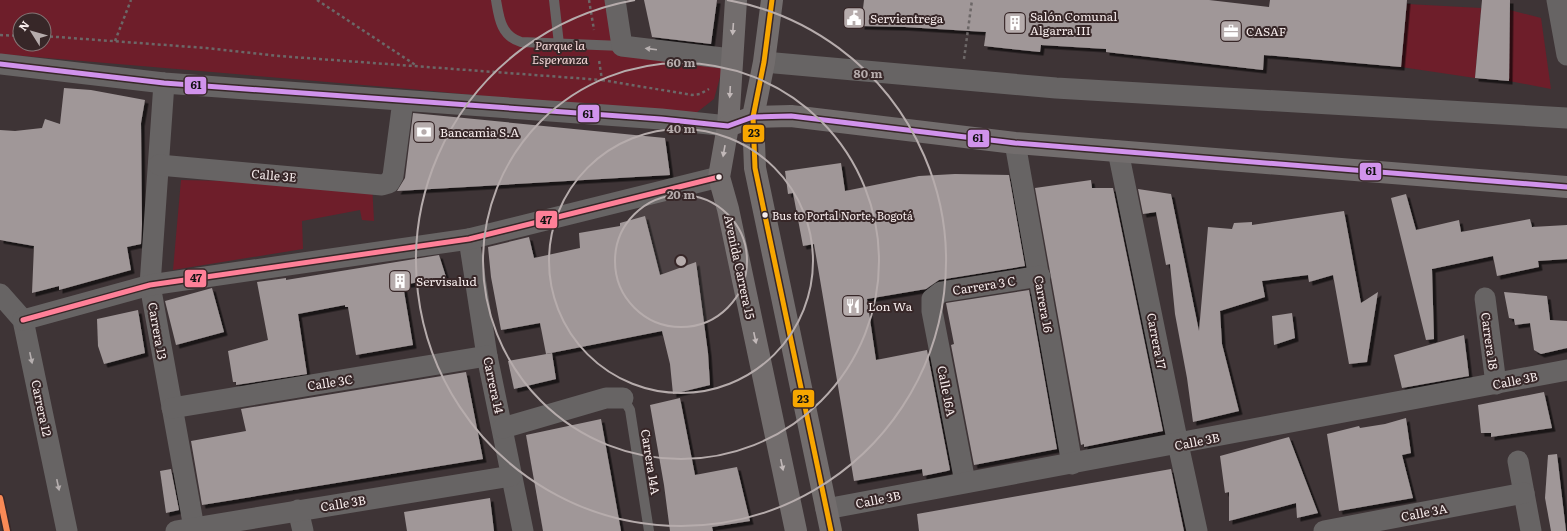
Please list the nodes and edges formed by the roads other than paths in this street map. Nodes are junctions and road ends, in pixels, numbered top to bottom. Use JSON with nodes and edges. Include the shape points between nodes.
{"nodes":[{"id":1,"x":496,"y":0,"type":"edge"},
{"id":2,"x":554,"y":0,"type":"edge"},
{"id":3,"x":615,"y":0,"type":"edge"},
{"id":4,"x":736,"y":0,"type":"edge"},
{"id":5,"x":772,"y":0,"type":"edge"},
{"id":6,"x":1558,"y":0,"type":"edge"},
{"id":7,"x":559,"y":44,"type":"junction"},
{"id":8,"x":622,"y":46,"type":"junction"},
{"id":9,"x":1567,"y":55,"type":"edge"},
{"id":10,"x":726,"y":58,"type":"junction"},
{"id":11,"x":764,"y":62,"type":"junction"},
{"id":12,"x":0,"y":64,"type":"edge"},
{"id":13,"x":164,"y":83,"type":"junction"},
{"id":14,"x":403,"y":101,"type":"junction"},
{"id":15,"x":753,"y":117,"type":"junction"},
{"id":16,"x":1567,"y":118,"type":"edge"},
{"id":17,"x":728,"y":126,"type":"junction"},
{"id":18,"x":1016,"y":144,"type":"junction"},
{"id":19,"x":1118,"y":151,"type":"junction"},
{"id":20,"x":159,"y":165,"type":"junction"},
{"id":21,"x":719,"y":177,"type":"junction"},
{"id":22,"x":1567,"y":187,"type":"edge"},
{"id":23,"x":469,"y":239,"type":"junction"},
{"id":24,"x":1040,"y":276,"type":"junction"},
{"id":25,"x":150,"y":285,"type":"junction"},
{"id":26,"x":0,"y":294,"type":"edge"},
{"id":27,"x":1485,"y":298,"type":"dead end"},
{"id":28,"x":932,"y":299,"type":"joint"},
{"id":29,"x":23,"y":320,"type":"junction"},
{"id":30,"x":487,"y":356,"type":"junction"},
{"id":31,"x":1567,"y":370,"type":"edge"},
{"id":32,"x":1496,"y":384,"type":"junction"},
{"id":33,"x":623,"y":398,"type":"joint"},
{"id":34,"x":172,"y":408,"type":"junction"},
{"id":35,"x":503,"y":428,"type":"junction"},
{"id":36,"x":1178,"y":444,"type":"junction"},
{"id":37,"x":1518,"y":461,"type":"dead end"},
{"id":38,"x":1072,"y":464,"type":"junction"},
{"id":39,"x":511,"y":476,"type":"junction"},
{"id":40,"x":965,"y":482,"type":"junction"},
{"id":41,"x":1524,"y":493,"type":"junction"},
{"id":42,"x":826,"y":509,"type":"junction"},
{"id":43,"x":298,"y":510,"type":"junction"},
{"id":44,"x":185,"y":529,"type":"edge"},
{"id":45,"x":67,"y":531,"type":"edge"},
{"id":46,"x":303,"y":531,"type":"edge"},
{"id":47,"x":523,"y":531,"type":"edge"},
{"id":48,"x":649,"y":531,"type":"edge"},
{"id":49,"x":796,"y":531,"type":"edge"},
{"id":50,"x":831,"y":531,"type":"edge"},
{"id":51,"x":1197,"y":531,"type":"edge"},
{"id":52,"x":1324,"y":531,"type":"edge"},
{"id":53,"x":1532,"y":531,"type":"edge"}],
"edges":[{"from":1,"to":7,"type":"lane","via":[[501,24],[510,37],[521,42]]},
{"from":2,"to":7,"type":"lane"},
{"from":3,"to":8,"type":"street"},
{"from":4,"to":10,"type":"main road","name":"Avenida Carrera 15","one_way":true},
{"from":5,"to":11,"type":"main road"},
{"from":6,"to":9,"type":"street"},
{"from":7,"to":8,"type":"lane"},
{"from":10,"to":8,"type":"street","one_way":true},
{"from":10,"to":17,"type":"main road","name":"Avenida Carrera 15","one_way":true},
{"from":11,"to":15,"type":"main road"},
{"from":11,"to":16,"type":"street","via":[[961,81]]},
{"from":12,"to":13,"type":"street"},
{"from":13,"to":14,"type":"street"},
{"from":13,"to":20,"type":"street","name":"Carrera 13"},
{"from":14,"to":17,"type":"street"},
{"from":14,"to":20,"type":"street","name":"Calle 3E","via":[[393,176],[389,183],[374,184]]},
{"from":15,"to":17,"type":"main road"},
{"from":15,"to":18,"type":"main road","via":[[791,116]]},
{"from":15,"to":42,"type":"main road","via":[[754,168]]},
{"from":17,"to":21,"type":"main road","name":"Avenida Carrera 15","one_way":true},
{"from":18,"to":19,"type":"main road"},
{"from":18,"to":24,"type":"street","name":"Carrera 16"},
{"from":19,"to":22,"type":"main road"},
{"from":19,"to":36,"type":"street","name":"Carrera 17"},
{"from":20,"to":25,"type":"street","name":"Carrera 13"},
{"from":21,"to":23,"type":"street"},
{"from":21,"to":49,"type":"main road","name":"Avenida Carrera 15","one_way":true},
{"from":23,"to":25,"type":"street"},
{"from":23,"to":30,"type":"street","name":"Carrera 14"},
{"from":24,"to":28,"type":"street","name":"Carrera 3 C","via":[[941,292]]},
{"from":24,"to":38,"type":"street","name":"Carrera 16"},
{"from":25,"to":29,"type":"street"},
{"from":25,"to":34,"type":"street","name":"Carrera 13"},
{"from":26,"to":29,"type":"street","name":"Carrera 12"},
{"from":27,"to":32,"type":"street","name":"Carrera 18"},
{"from":28,"to":40,"type":"street","name":"Calle 16A","via":[[932,311]]},
{"from":29,"to":45,"type":"street","name":"Carrera 12","one_way":true},
{"from":30,"to":34,"type":"street","name":"Calle 3C"},
{"from":30,"to":35,"type":"street","name":"Carrera 14"},
{"from":31,"to":32,"type":"street","name":"Calle 3B"},
{"from":32,"to":36,"type":"street","name":"Calle 3B"},
{"from":33,"to":35,"type":"street","via":[[606,398]]},
{"from":33,"to":48,"type":"lane","name":"Carrera 14A","via":[[630,410]]},
{"from":34,"to":44,"type":"street","name":"Carrera 13"},
{"from":35,"to":39,"type":"street","name":"Carrera 14"},
{"from":36,"to":38,"type":"street","name":"Calle 3B"},
{"from":36,"to":51,"type":"street","name":"Carrera 17"},
{"from":37,"to":41,"type":"street"},
{"from":38,"to":40,"type":"street","name":"Calle 3B"},
{"from":39,"to":43,"type":"street","name":"Calle 3B"},
{"from":39,"to":47,"type":"street","name":"Carrera 14"},
{"from":40,"to":42,"type":"street","name":"Calle 3B"},
{"from":41,"to":52,"type":"street","name":"Calle 3A"},
{"from":41,"to":53,"type":"street"},
{"from":42,"to":50,"type":"main road"},
{"from":43,"to":44,"type":"street","name":"Calle 3B"},
{"from":43,"to":46,"type":"street"}]}
